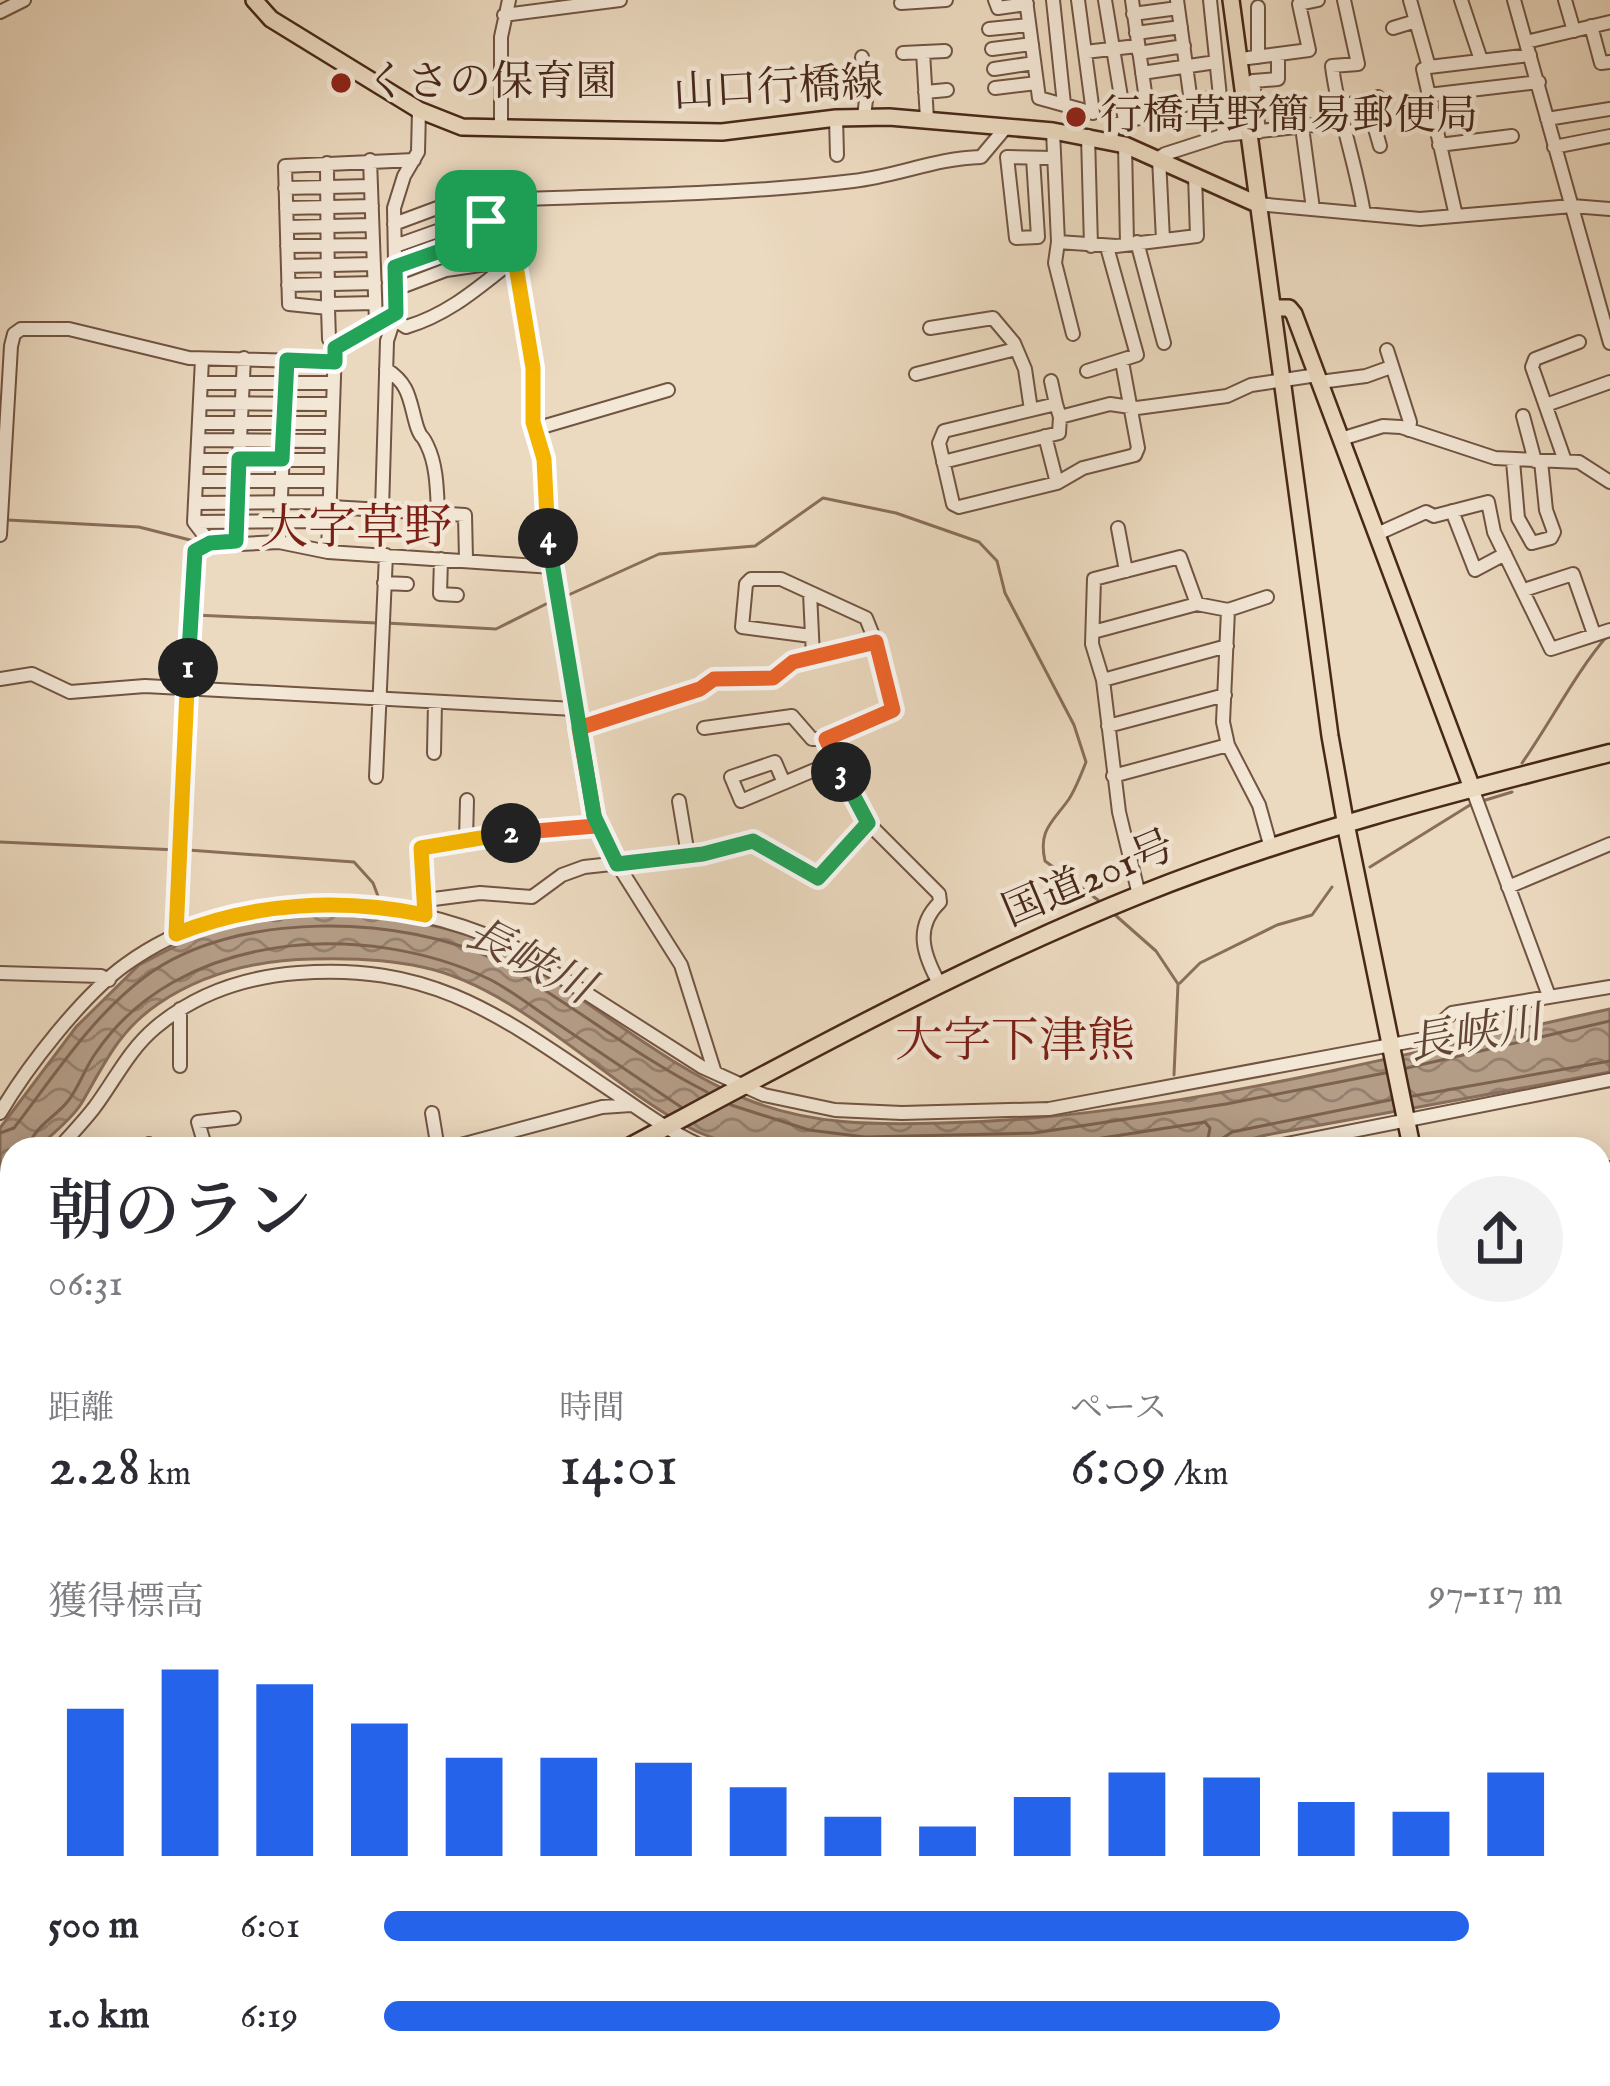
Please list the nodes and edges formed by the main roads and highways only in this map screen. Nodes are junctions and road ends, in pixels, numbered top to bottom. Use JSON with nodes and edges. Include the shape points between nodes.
{"nodes":[{"id":1,"x":254,"y":0,"type":"edge"},
{"id":2,"x":1231,"y":0,"type":"edge"},
{"id":3,"x":1257,"y":205,"type":"junction"},
{"id":4,"x":1274,"y":308,"type":"junction"},
{"id":5,"x":1610,"y":753,"type":"edge"},
{"id":6,"x":1472,"y":788,"type":"junction"},
{"id":7,"x":1346,"y":826,"type":"junction"},
{"id":8,"x":648,"y":1137,"type":"edge"},
{"id":9,"x":1409,"y":1137,"type":"edge"}],
"edges":[{"from":1,"to":3,"type":"main road","name":"山口行橋線","via":[[271,19],[419,110],[462,127],[722,133],[864,117],[1059,131],[1159,158]]},
{"from":2,"to":3,"type":"main road","via":[[1254,132]]},
{"from":3,"to":4,"type":"main road"},
{"from":4,"to":6,"type":"main road","via":[[1292,309]]},
{"from":4,"to":7,"type":"main road"},
{"from":5,"to":6,"type":"highway","name":"国道201号"},
{"from":6,"to":7,"type":"highway","name":"国道201号"},
{"from":7,"to":8,"type":"highway","name":"国道201号","via":[[1139,895],[940,985]]},
{"from":7,"to":9,"type":"highway"}]}
